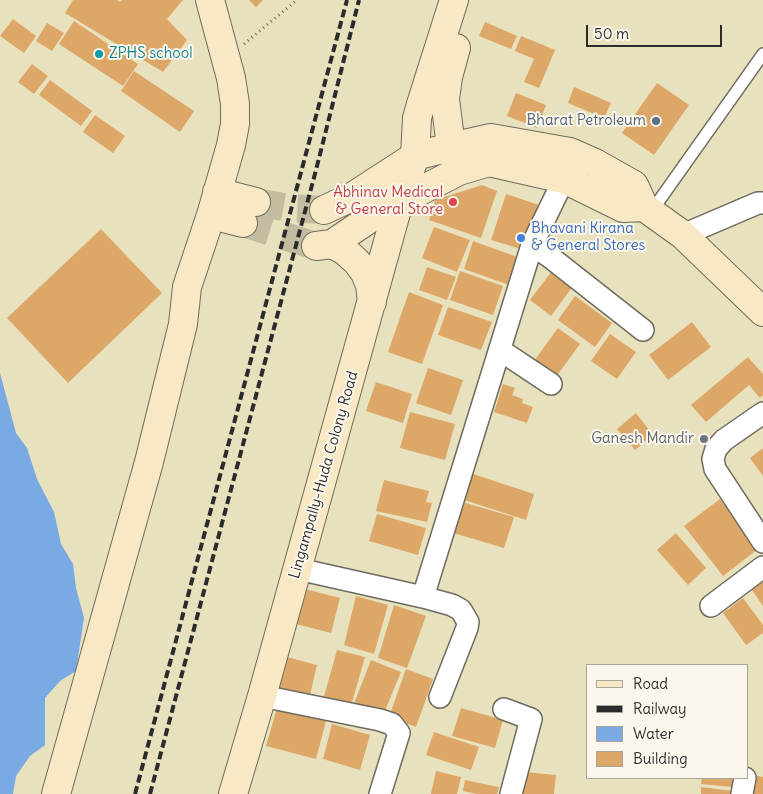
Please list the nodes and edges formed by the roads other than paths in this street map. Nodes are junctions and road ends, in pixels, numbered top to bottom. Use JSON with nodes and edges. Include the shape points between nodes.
{"nodes":[{"id":1,"x":210,"y":0,"type":"edge"},
{"id":2,"x":224,"y":0,"type":"edge"},
{"id":3,"x":454,"y":0,"type":"edge"},
{"id":4,"x":467,"y":0,"type":"edge"},
{"id":5,"x":763,"y":54,"type":"edge"},
{"id":6,"x":451,"y":147,"type":"junction"},
{"id":7,"x":570,"y":152,"type":"junction"},
{"id":8,"x":415,"y":156,"type":"junction"},
{"id":9,"x":564,"y":180,"type":"junction"},
{"id":10,"x":399,"y":202,"type":"junction"},
{"id":11,"x":763,"y":202,"type":"edge"},
{"id":12,"x":231,"y":208,"type":"junction"},
{"id":13,"x":324,"y":210,"type":"tunnel mouth"},
{"id":14,"x":647,"y":210,"type":"junction"},
{"id":15,"x":683,"y":235,"type":"junction"},
{"id":16,"x":532,"y":245,"type":"junction"},
{"id":17,"x":372,"y":304,"type":"junction"},
{"id":18,"x":763,"y":312,"type":"edge"},
{"id":19,"x":643,"y":330,"type":"dead end"},
{"id":20,"x":500,"y":350,"type":"junction"},
{"id":21,"x":551,"y":384,"type":"dead end"},
{"id":22,"x":763,"y":413,"type":"edge"},
{"id":23,"x":763,"y":542,"type":"edge"},
{"id":24,"x":763,"y":567,"type":"edge"},
{"id":25,"x":298,"y":569,"type":"junction"},
{"id":26,"x":423,"y":597,"type":"junction"},
{"id":27,"x":711,"y":606,"type":"dead end"},
{"id":28,"x":262,"y":696,"type":"junction"},
{"id":29,"x":440,"y":697,"type":"dead end"},
{"id":30,"x":504,"y":709,"type":"dead end"},
{"id":31,"x":744,"y":779,"type":"edge"},
{"id":32,"x":56,"y":794,"type":"edge"},
{"id":33,"x":233,"y":794,"type":"edge"},
{"id":34,"x":380,"y":794,"type":"edge"},
{"id":35,"x":511,"y":794,"type":"edge"},
{"id":36,"x":742,"y":794,"type":"edge"}],
"edges":[{"from":1,"to":12,"type":"street","via":[[232,78],[235,104]]},
{"from":2,"to":12,"type":"street","via":[[247,89],[248,130]]},
{"from":3,"to":8,"type":"street","name":"Lingampally-Huda Colony Road","via":[[421,104]]},
{"from":4,"to":6,"type":"street","via":[[445,99]]},
{"from":5,"to":14,"type":"lane"},
{"from":6,"to":7,"type":"street","via":[[491,138]]},
{"from":6,"to":8,"type":"street"},
{"from":7,"to":9,"type":"street"},
{"from":7,"to":14,"type":"street","via":[[634,185]]},
{"from":8,"to":10,"type":"street","name":"Lingampally-Huda Colony Road"},
{"from":8,"to":13,"type":"street","via":[[352,197]]},
{"from":9,"to":10,"type":"street","via":[[489,162],[459,171]]},
{"from":9,"to":14,"type":"street","via":[[623,208]]},
{"from":9,"to":16,"type":"street"},
{"from":10,"to":17,"type":"street","name":"Lingampally-Huda Colony Road"},
{"from":10,"to":17,"type":"street","via":[[324,245],[351,257],[365,274],[370,284]]},
{"from":11,"to":15,"type":"street"},
{"from":12,"to":32,"type":"street","via":[[200,291],[183,324],[149,462]]},
{"from":14,"to":15,"type":"street"},
{"from":15,"to":18,"type":"street"},
{"from":16,"to":19,"type":"street"},
{"from":16,"to":20,"type":"street"},
{"from":17,"to":25,"type":"street","name":"Lingampally-Huda Colony Road"},
{"from":20,"to":21,"type":"street"},
{"from":20,"to":26,"type":"street"},
{"from":22,"to":23,"type":"street","via":[[724,440],[712,459],[715,469]]},
{"from":24,"to":27,"type":"street"},
{"from":25,"to":26,"type":"street"},
{"from":25,"to":28,"type":"street","name":"Lingampally-Huda Colony Road"},
{"from":26,"to":29,"type":"street","via":[[461,610],[468,622]]},
{"from":28,"to":33,"type":"street","name":"Lingampally-Huda Colony Road"},
{"from":28,"to":34,"type":"street","via":[[392,724],[399,733]]},
{"from":30,"to":35,"type":"street","via":[[531,719]]},
{"from":31,"to":36,"type":"street"}]}
